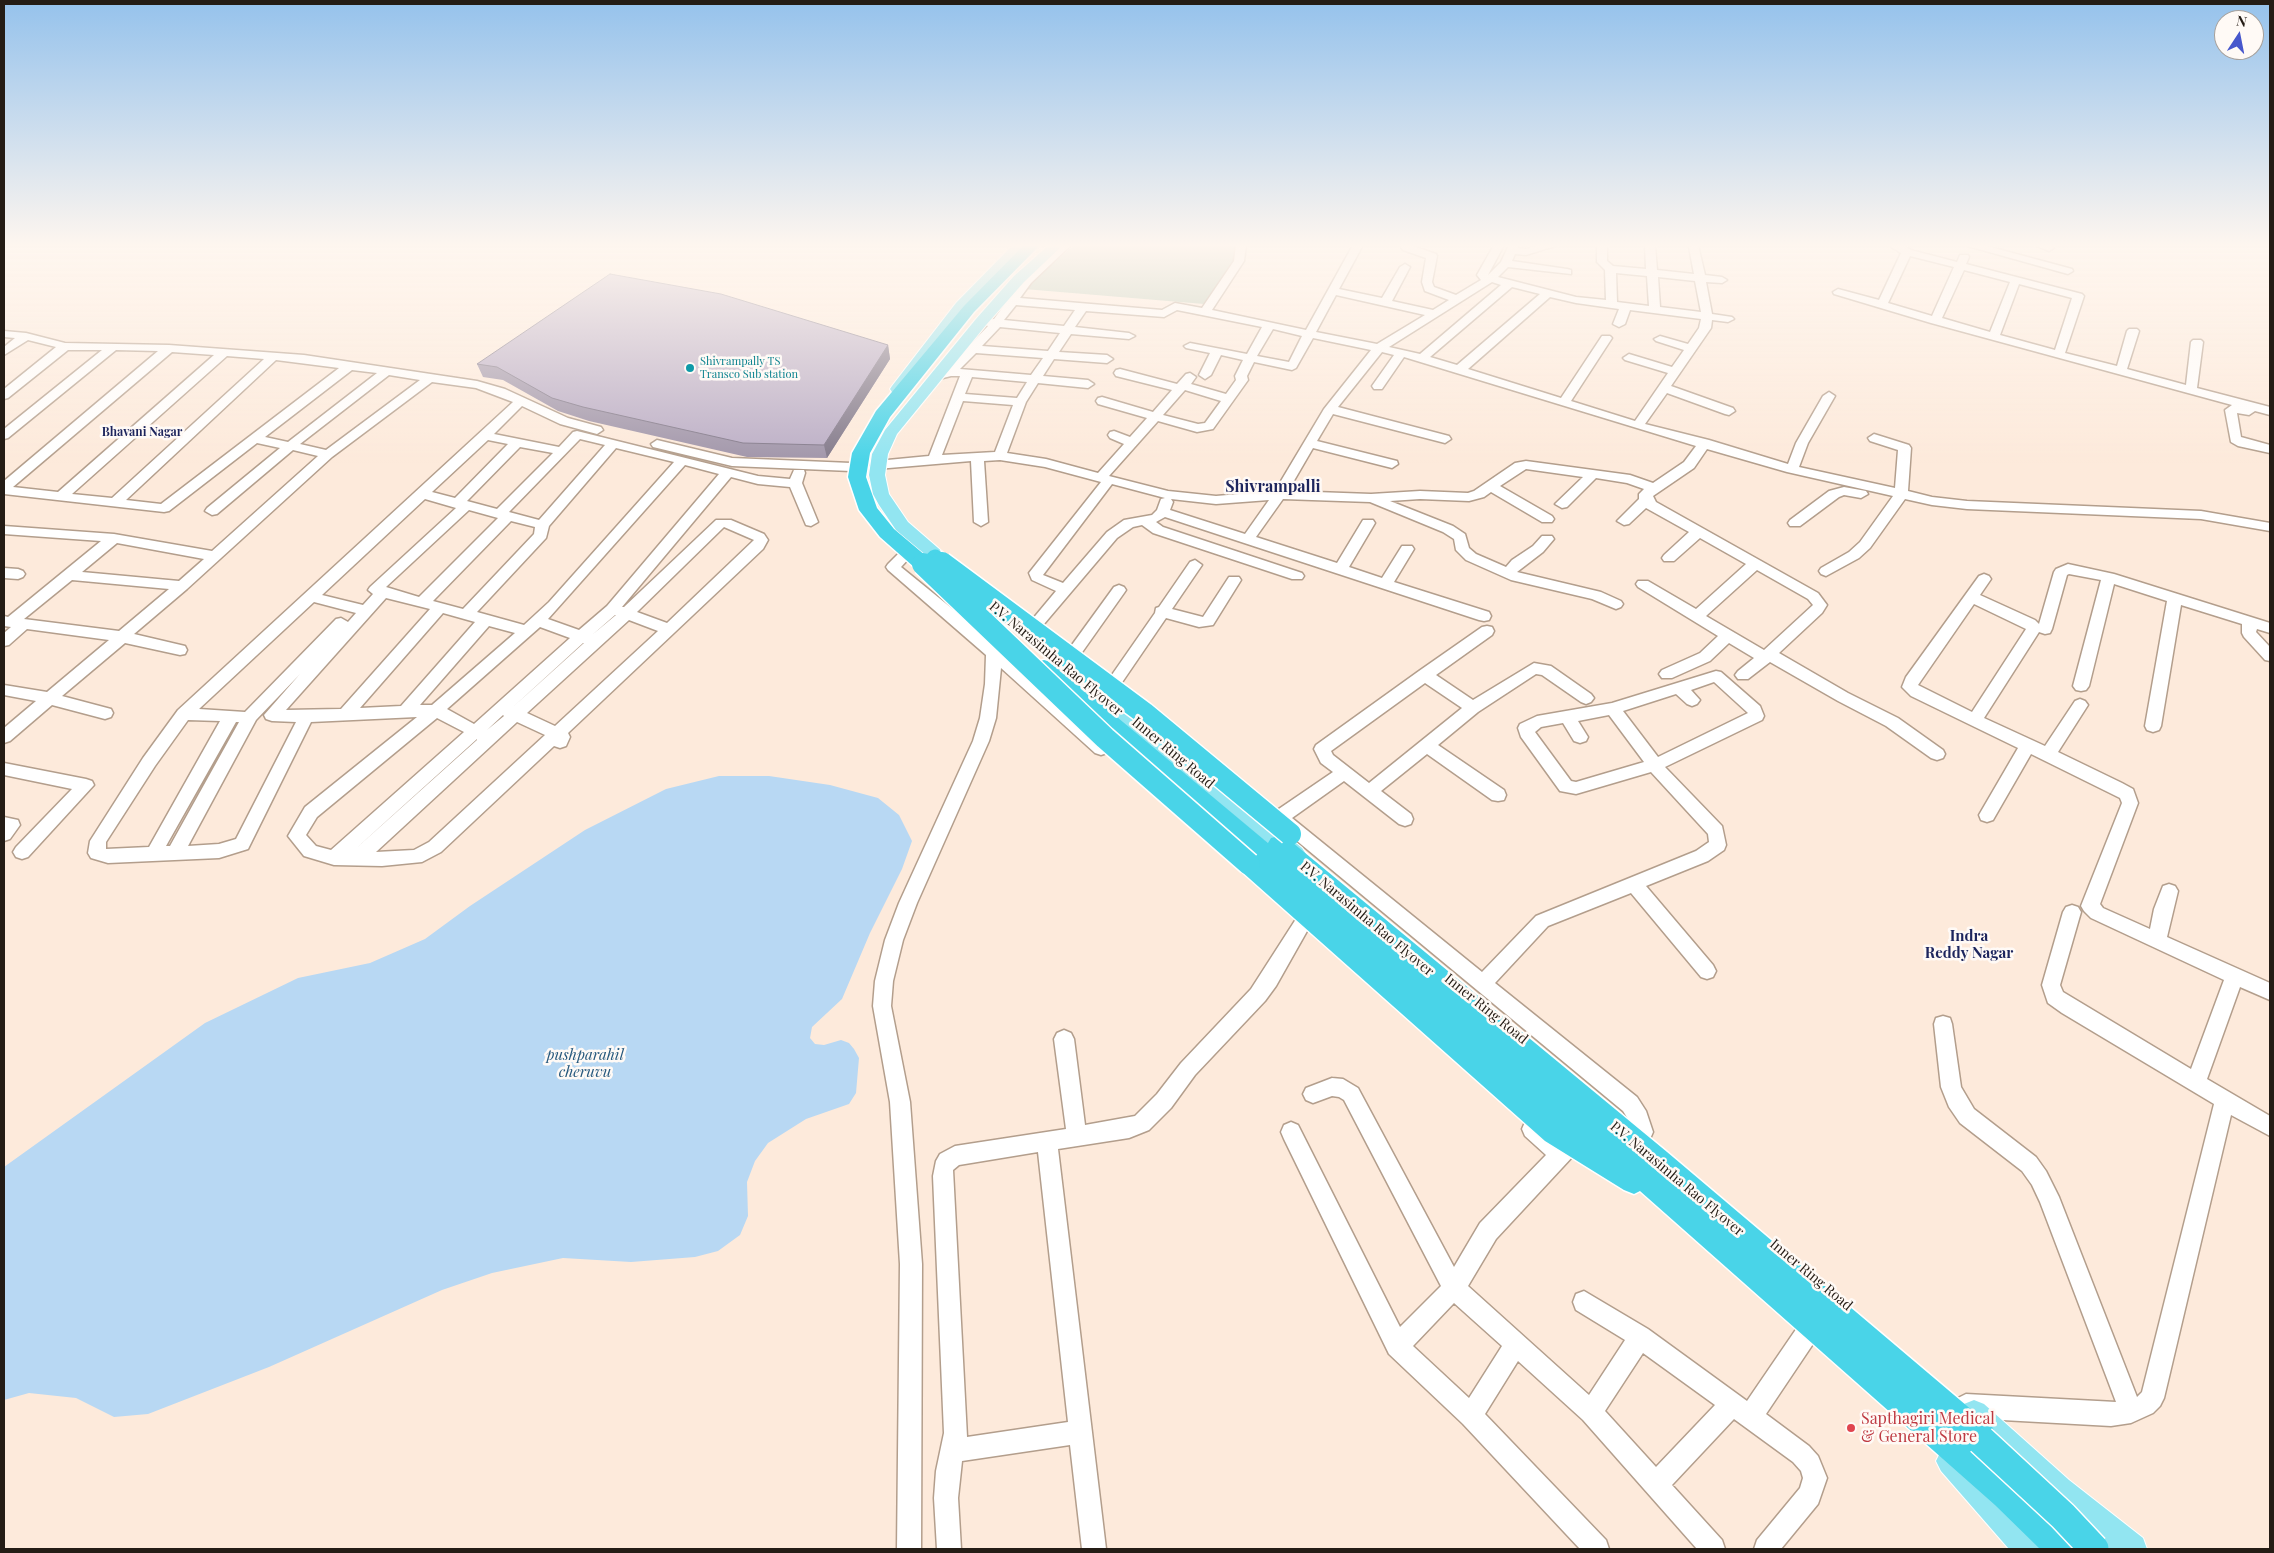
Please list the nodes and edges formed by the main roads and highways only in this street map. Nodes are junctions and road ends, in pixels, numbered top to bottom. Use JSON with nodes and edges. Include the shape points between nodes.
{"nodes":[{"id":1,"x":952,"y":317,"type":"edge"},
{"id":2,"x":962,"y":317,"type":"edge"},
{"id":3,"x":976,"y":317,"type":"edge"},
{"id":4,"x":992,"y":317,"type":"edge"},
{"id":5,"x":914,"y":561,"type":"junction"},
{"id":6,"x":1273,"y":825,"type":"junction"},
{"id":7,"x":1246,"y":852,"type":"junction"},
{"id":8,"x":1664,"y":1154,"type":"junction"},
{"id":9,"x":1640,"y":1183,"type":"junction"},
{"id":10,"x":1965,"y":1406,"type":"junction"},
{"id":11,"x":1936,"y":1445,"type":"junction"},
{"id":12,"x":2029,"y":1549,"type":"edge"},
{"id":13,"x":2056,"y":1549,"type":"edge"},
{"id":14,"x":2064,"y":1549,"type":"edge"},
{"id":15,"x":2094,"y":1549,"type":"edge"},
{"id":16,"x":2098,"y":1549,"type":"edge"},
{"id":17,"x":2132,"y":1549,"type":"edge"}],
"edges":[{"from":1,"to":5,"type":"main road","via":[[867,430],[852,465],[853,488],[862,511],[877,531]]},
{"from":2,"to":5,"type":"highway","name":"P.V. Narasimha Rao Flyover","via":[[882,415],[861,453],[857,477],[868,510]]},
{"from":3,"to":5,"type":"highway","name":"P.V. Narasimha Rao Flyover","via":[[894,417],[871,464],[872,485],[881,506]]},
{"from":4,"to":6,"type":"main road","name":"Inner Ring Road","via":[[890,434],[877,465],[881,494],[902,526],[1028,633]]},
{"from":5,"to":6,"type":"highway","bridge":true,"via":[[1013,614],[1144,713]]},
{"from":5,"to":7,"type":"highway","bridge":true,"via":[[1105,738]]},
{"from":5,"to":14,"type":"highway","name":"P.V. Narasimha Rao Flyover","bridge":true,"via":[[1644,1176],[1968,1458]]},
{"from":5,"to":15,"type":"highway","name":"P.V. Narasimha Rao Flyover","bridge":true,"via":[[1657,1162],[1981,1440]]},
{"from":6,"to":8,"type":"main road","name":"Inner Ring Road"},
{"from":6,"to":8,"type":"highway","via":[[1643,1132]]},
{"from":7,"to":9,"type":"main road"},
{"from":7,"to":9,"type":"highway","via":[[1555,1132],[1566,1149]]},
{"from":8,"to":10,"type":"highway","name":"Inner Ring Road"},
{"from":9,"to":11,"type":"highway"},
{"from":10,"to":16,"type":"highway","via":[[2051,1508]]},
{"from":10,"to":17,"type":"main road","name":"Inner Ring Road","via":[[2059,1490]]},
{"from":11,"to":12,"type":"main road"},
{"from":11,"to":13,"type":"highway"}]}
